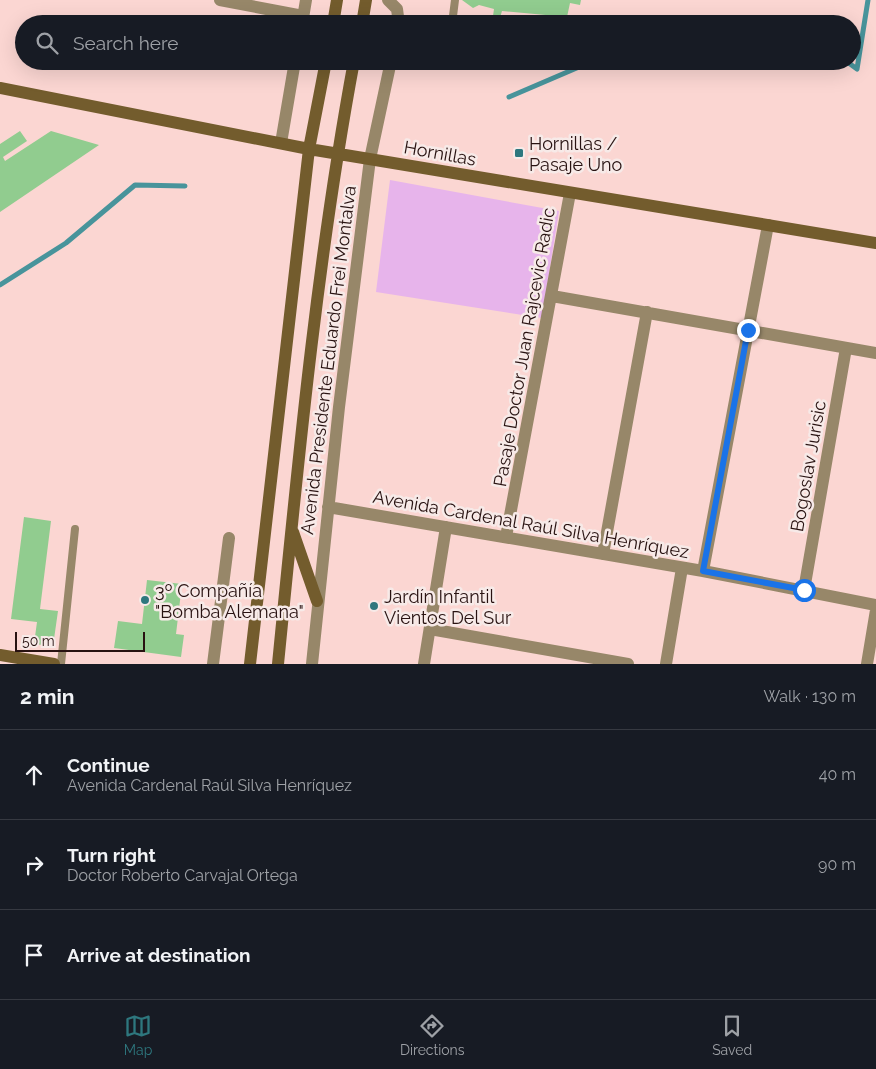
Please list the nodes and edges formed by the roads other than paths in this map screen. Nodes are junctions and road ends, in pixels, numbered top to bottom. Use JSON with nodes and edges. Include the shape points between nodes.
{"nodes":[{"id":1,"x":220,"y":0,"type":"edge"},
{"id":2,"x":306,"y":0,"type":"edge"},
{"id":3,"x":337,"y":0,"type":"edge"},
{"id":4,"x":366,"y":0,"type":"edge"},
{"id":5,"x":388,"y":0,"type":"edge"},
{"id":6,"x":455,"y":0,"type":"edge"},
{"id":7,"x":282,"y":15,"type":"edge"},
{"id":8,"x":303,"y":15,"type":"edge"},
{"id":9,"x":334,"y":15,"type":"edge"},
{"id":10,"x":364,"y":15,"type":"edge"},
{"id":11,"x":398,"y":15,"type":"edge"},
{"id":12,"x":453,"y":15,"type":"edge"},
{"id":13,"x":293,"y":70,"type":"edge"},
{"id":14,"x":324,"y":70,"type":"edge"},
{"id":15,"x":352,"y":70,"type":"edge"},
{"id":16,"x":389,"y":70,"type":"edge"},
{"id":17,"x":0,"y":88,"type":"edge"},
{"id":18,"x":281,"y":143,"type":"junction"},
{"id":19,"x":310,"y":149,"type":"junction"},
{"id":20,"x":337,"y":153,"type":"junction"},
{"id":21,"x":370,"y":159,"type":"junction"},
{"id":22,"x":570,"y":192,"type":"junction"},
{"id":23,"x":768,"y":225,"type":"junction"},
{"id":24,"x":876,"y":243,"type":"edge"},
{"id":25,"x":552,"y":296,"type":"junction"},
{"id":26,"x":647,"y":312,"type":"junction"},
{"id":27,"x":748,"y":330,"type":"junction"},
{"id":28,"x":846,"y":348,"type":"junction"},
{"id":29,"x":876,"y":353,"type":"edge"},
{"id":30,"x":328,"y":508,"type":"junction"},
{"id":31,"x":292,"y":527,"type":"junction"},
{"id":32,"x":446,"y":527,"type":"junction"},
{"id":33,"x":75,"y":529,"type":"dead end"},
{"id":34,"x":506,"y":537,"type":"junction"},
{"id":35,"x":228,"y":538,"type":"dead end"},
{"id":36,"x":603,"y":554,"type":"junction"},
{"id":37,"x":682,"y":568,"type":"junction"},
{"id":38,"x":703,"y":571,"type":"junction"},
{"id":39,"x":804,"y":590,"type":"junction"},
{"id":40,"x":317,"y":601,"type":"junction"},
{"id":41,"x":876,"y":605,"type":"edge"},
{"id":42,"x":876,"y":610,"type":"edge"},
{"id":43,"x":430,"y":629,"type":"junction"},
{"id":44,"x":0,"y":654,"type":"edge"},
{"id":45,"x":54,"y":664,"type":"edge"},
{"id":46,"x":61,"y":664,"type":"edge"},
{"id":47,"x":213,"y":664,"type":"edge"},
{"id":48,"x":250,"y":664,"type":"edge"},
{"id":49,"x":278,"y":664,"type":"edge"},
{"id":50,"x":312,"y":664,"type":"edge"},
{"id":51,"x":424,"y":664,"type":"edge"},
{"id":52,"x":628,"y":664,"type":"edge"},
{"id":53,"x":666,"y":664,"type":"edge"},
{"id":54,"x":867,"y":664,"type":"edge"}],
"edges":[{"from":1,"to":7,"type":"street"},
{"from":2,"to":8,"type":"street"},
{"from":3,"to":9,"type":"main road"},
{"from":4,"to":10,"type":"main road"},
{"from":5,"to":11,"type":"street","via":[[397,9]]},
{"from":6,"to":12,"type":"lane"},
{"from":13,"to":18,"type":"street"},
{"from":14,"to":19,"type":"main road"},
{"from":15,"to":20,"type":"main road","name":"Avenida Presidente Eduardo Frei Montalva"},
{"from":16,"to":21,"type":"street","name":"Avenida Presidente Eduardo Frei Montalva"},
{"from":17,"to":18,"type":"main road","name":"Hornillas"},
{"from":18,"to":19,"type":"main road","name":"Hornillas"},
{"from":19,"to":20,"type":"main road","name":"Hornillas"},
{"from":19,"to":48,"type":"main road"},
{"from":20,"to":21,"type":"main road","name":"Hornillas"},
{"from":20,"to":31,"type":"main road","name":"Avenida Presidente Eduardo Frei Montalva","via":[[306,385]]},
{"from":21,"to":22,"type":"main road","name":"Hornillas"},
{"from":21,"to":30,"type":"street","name":"Avenida Presidente Eduardo Frei Montalva"},
{"from":22,"to":23,"type":"main road","name":"Hornillas"},
{"from":22,"to":25,"type":"street","name":"Pasaje Doctor Juan Rajcevic Radic"},
{"from":23,"to":24,"type":"main road","name":"Hornillas"},
{"from":23,"to":27,"type":"street"},
{"from":25,"to":26,"type":"street"},
{"from":25,"to":34,"type":"street","name":"Pasaje Doctor Juan Rajcevic Radic"},
{"from":26,"to":27,"type":"street"},
{"from":26,"to":36,"type":"street"},
{"from":27,"to":28,"type":"street"},
{"from":27,"to":38,"type":"street"},
{"from":28,"to":29,"type":"street"},
{"from":28,"to":39,"type":"street","name":"Bogoslav Jurisic"},
{"from":30,"to":32,"type":"street","name":"Avenida Cardenal Raúl Silva Henríquez"},
{"from":30,"to":40,"type":"street","name":"Avenida Presidente Eduardo Frei Montalva"},
{"from":31,"to":40,"type":"main road"},
{"from":31,"to":49,"type":"main road","name":"Avenida Presidente Eduardo Frei Montalva"},
{"from":32,"to":34,"type":"street","name":"Avenida Cardenal Raúl Silva Henríquez"},
{"from":32,"to":43,"type":"street"},
{"from":33,"to":46,"type":"lane"},
{"from":34,"to":36,"type":"street","name":"Avenida Cardenal Raúl Silva Henríquez"},
{"from":35,"to":47,"type":"street"},
{"from":36,"to":37,"type":"street","name":"Avenida Cardenal Raúl Silva Henríquez"},
{"from":37,"to":38,"type":"street","name":"Avenida Cardenal Raúl Silva Henríquez"},
{"from":37,"to":53,"type":"street"},
{"from":38,"to":39,"type":"street","name":"Avenida Cardenal Raúl Silva Henríquez"},
{"from":39,"to":41,"type":"street","name":"Avenida Cardenal Raúl Silva Henríquez"},
{"from":40,"to":50,"type":"street","name":"Avenida Presidente Eduardo Frei Montalva"},
{"from":42,"to":54,"type":"street"},
{"from":43,"to":51,"type":"street"},
{"from":43,"to":52,"type":"street"},
{"from":44,"to":45,"type":"main road"}]}
